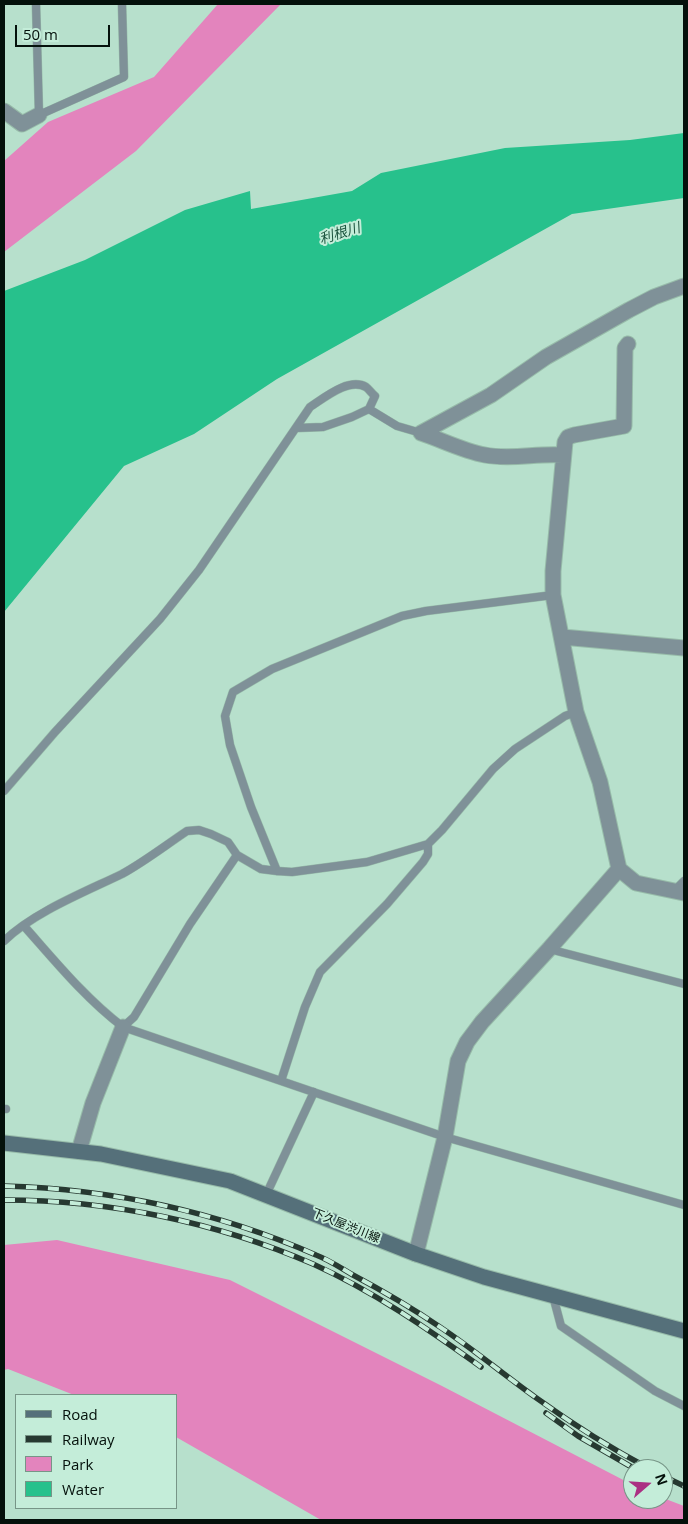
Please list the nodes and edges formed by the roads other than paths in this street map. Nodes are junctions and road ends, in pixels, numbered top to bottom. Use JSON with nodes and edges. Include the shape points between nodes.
{"nodes":[{"id":1,"x":36,"y":4,"type":"edge"},
{"id":2,"x":122,"y":4,"type":"edge"},
{"id":3,"x":4,"y":111,"type":"edge"},
{"id":4,"x":39,"y":115,"type":"junction"},
{"id":5,"x":684,"y":286,"type":"edge"},
{"id":6,"x":628,"y":344,"type":"dead end"},
{"id":7,"x":369,"y":409,"type":"junction"},
{"id":8,"x":296,"y":428,"type":"junction"},
{"id":9,"x":421,"y":433,"type":"junction"},
{"id":10,"x":563,"y":455,"type":"junction"},
{"id":11,"x":553,"y":595,"type":"junction"},
{"id":12,"x":562,"y":638,"type":"junction"},
{"id":13,"x":684,"y":648,"type":"edge"},
{"id":14,"x":576,"y":712,"type":"junction"},
{"id":15,"x":4,"y":791,"type":"edge"},
{"id":16,"x":428,"y":844,"type":"junction"},
{"id":17,"x":238,"y":855,"type":"junction"},
{"id":18,"x":619,"y":869,"type":"junction"},
{"id":19,"x":277,"y":871,"type":"junction"},
{"id":20,"x":681,"y":888,"type":"edge"},
{"id":21,"x":24,"y":926,"type":"junction"},
{"id":22,"x":4,"y":940,"type":"edge"},
{"id":23,"x":549,"y":948,"type":"junction"},
{"id":24,"x":684,"y":984,"type":"edge"},
{"id":25,"x":123,"y":1027,"type":"junction"},
{"id":26,"x":281,"y":1081,"type":"junction"},
{"id":27,"x":314,"y":1092,"type":"junction"},
{"id":28,"x":446,"y":1137,"type":"junction"},
{"id":29,"x":4,"y":1143,"type":"edge"},
{"id":30,"x":79,"y":1151,"type":"junction"},
{"id":31,"x":266,"y":1195,"type":"junction"},
{"id":32,"x":684,"y":1205,"type":"edge"},
{"id":33,"x":416,"y":1254,"type":"junction"},
{"id":34,"x":553,"y":1296,"type":"junction"},
{"id":35,"x":684,"y":1331,"type":"edge"},
{"id":36,"x":684,"y":1406,"type":"edge"}],
"edges":[{"from":1,"to":4,"type":"lane"},
{"from":2,"to":4,"type":"lane","via":[[124,77]]},
{"from":3,"to":4,"type":"street","via":[[22,124]]},
{"from":5,"to":9,"type":"street","via":[[629,310],[546,357],[492,395]]},
{"from":6,"to":10,"type":"street","via":[[625,348],[624,426],[568,437]]},
{"from":7,"to":8,"type":"lane","via":[[324,427]]},
{"from":7,"to":8,"type":"lane","via":[[375,396],[365,387],[353,384],[334,391],[310,407]]},
{"from":7,"to":9,"type":"lane","via":[[397,426]]},
{"from":8,"to":15,"type":"lane","via":[[198,570],[160,619]]},
{"from":9,"to":10,"type":"street","via":[[484,455],[520,458]]},
{"from":10,"to":11,"type":"street"},
{"from":11,"to":12,"type":"street"},
{"from":11,"to":19,"type":"lane","via":[[402,616],[272,669],[233,692],[225,716],[230,745]]},
{"from":12,"to":13,"type":"street"},
{"from":12,"to":14,"type":"street"},
{"from":14,"to":16,"type":"lane","via":[[515,749]]},
{"from":14,"to":18,"type":"street","via":[[600,782]]},
{"from":16,"to":19,"type":"lane","via":[[367,862]]},
{"from":16,"to":26,"type":"lane","via":[[428,854],[423,862],[320,972]]},
{"from":17,"to":19,"type":"lane","via":[[261,868]]},
{"from":17,"to":21,"type":"lane","via":[[228,842],[212,834],[187,831],[123,873]]},
{"from":17,"to":25,"type":"lane","via":[[190,924],[134,1017]]},
{"from":18,"to":20,"type":"street","via":[[636,883]]},
{"from":18,"to":23,"type":"street"},
{"from":21,"to":22,"type":"lane"},
{"from":21,"to":25,"type":"lane","via":[[66,974]]},
{"from":23,"to":24,"type":"lane"},
{"from":23,"to":28,"type":"street","via":[[467,1042],[458,1061]]},
{"from":25,"to":26,"type":"lane"},
{"from":25,"to":30,"type":"street","via":[[92,1103]]},
{"from":26,"to":27,"type":"lane"},
{"from":27,"to":28,"type":"lane"},
{"from":27,"to":31,"type":"lane"},
{"from":28,"to":32,"type":"lane"},
{"from":28,"to":33,"type":"street"},
{"from":29,"to":30,"type":"main road","name":"下久屋渋川線"},
{"from":30,"to":31,"type":"main road","name":"下久屋渋川線","via":[[230,1181]]},
{"from":31,"to":33,"type":"main road","name":"下久屋渋川線"},
{"from":33,"to":34,"type":"main road","name":"下久屋渋川線"},
{"from":34,"to":35,"type":"main road","name":"下久屋渋川線"},
{"from":34,"to":36,"type":"lane","via":[[561,1326],[656,1391]]}]}
